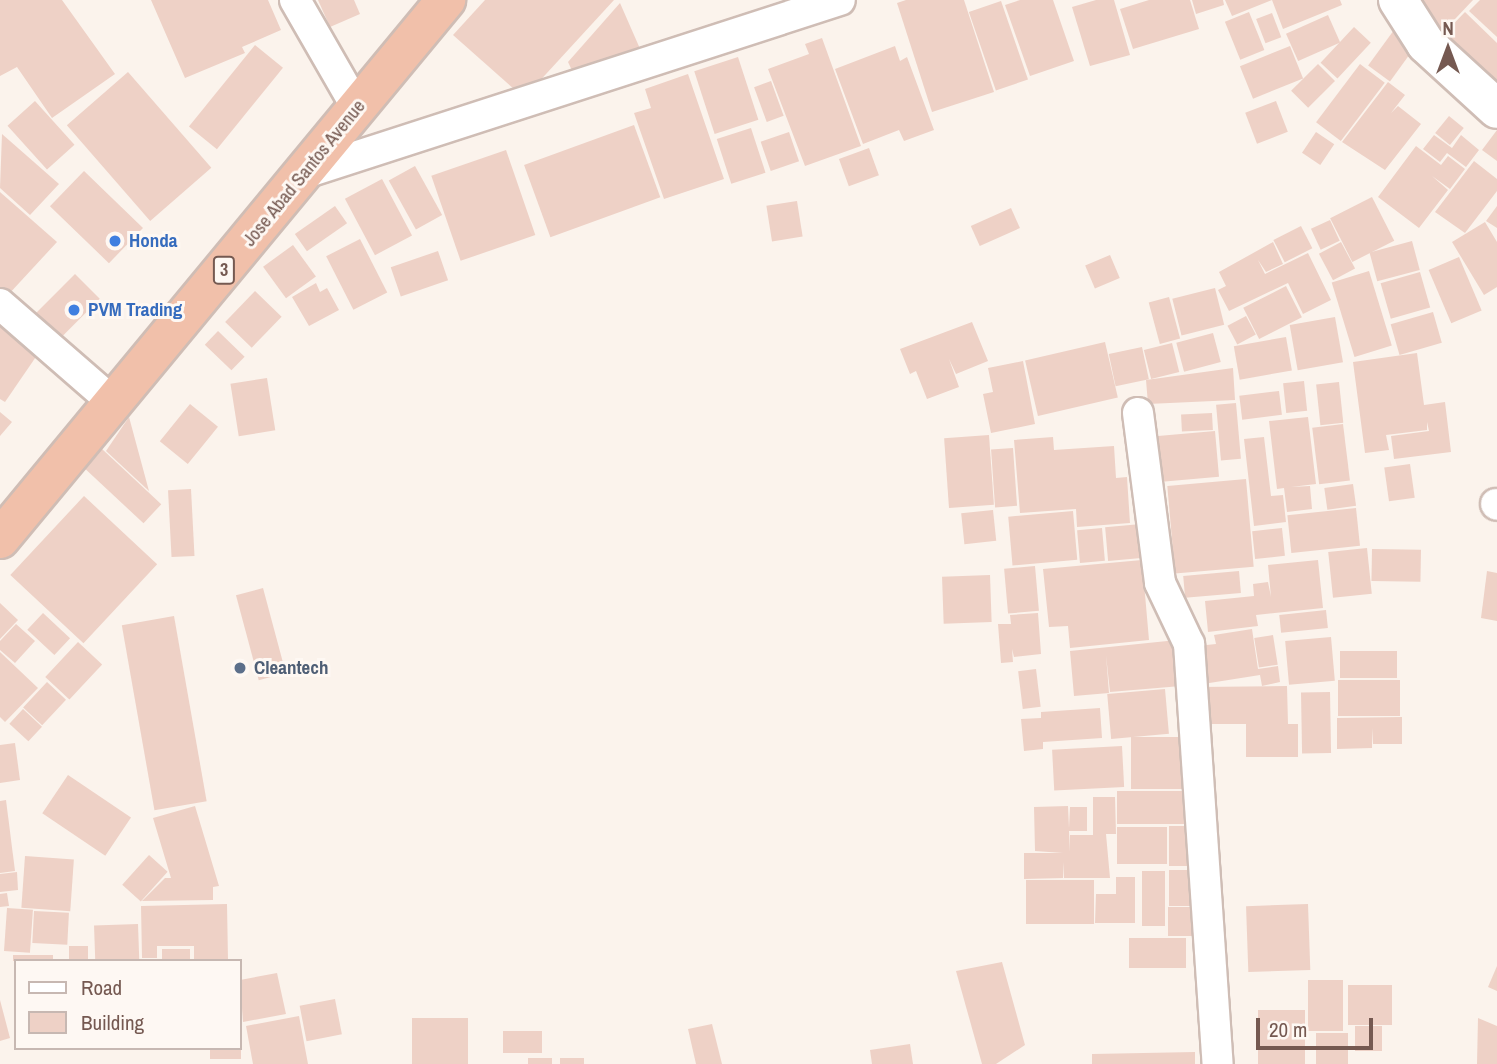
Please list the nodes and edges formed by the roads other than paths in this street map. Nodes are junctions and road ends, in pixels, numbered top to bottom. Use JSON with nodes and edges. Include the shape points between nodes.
{"nodes":[{"id":1,"x":295,"y":0,"type":"edge"},
{"id":2,"x":446,"y":0,"type":"edge"},
{"id":3,"x":840,"y":0,"type":"edge"},
{"id":4,"x":1398,"y":0,"type":"edge"},
{"id":5,"x":357,"y":108,"type":"junction"},
{"id":6,"x":1497,"y":109,"type":"edge"},
{"id":7,"x":305,"y":173,"type":"junction"},
{"id":8,"x":0,"y":304,"type":"edge"},
{"id":9,"x":114,"y":403,"type":"junction"},
{"id":10,"x":1138,"y":413,"type":"dead end"},
{"id":11,"x":0,"y":539,"type":"edge"},
{"id":12,"x":1219,"y":1064,"type":"edge"}],
"edges":[{"from":1,"to":5,"type":"street"},
{"from":2,"to":5,"type":"highway","name":"Jose Abad Santos Avenue","number":"3"},
{"from":3,"to":7,"type":"street"},
{"from":4,"to":6,"type":"street","via":[[1426,44]]},
{"from":5,"to":7,"type":"highway","name":"Jose Abad Santos Avenue","number":"3"},
{"from":7,"to":9,"type":"highway","name":"Jose Abad Santos Avenue","number":"3"},
{"from":8,"to":9,"type":"street"},
{"from":9,"to":11,"type":"highway","name":"Jose Abad Santos Avenue","number":"3"},
{"from":10,"to":12,"type":"street","via":[[1160,583],[1189,644]]}]}
